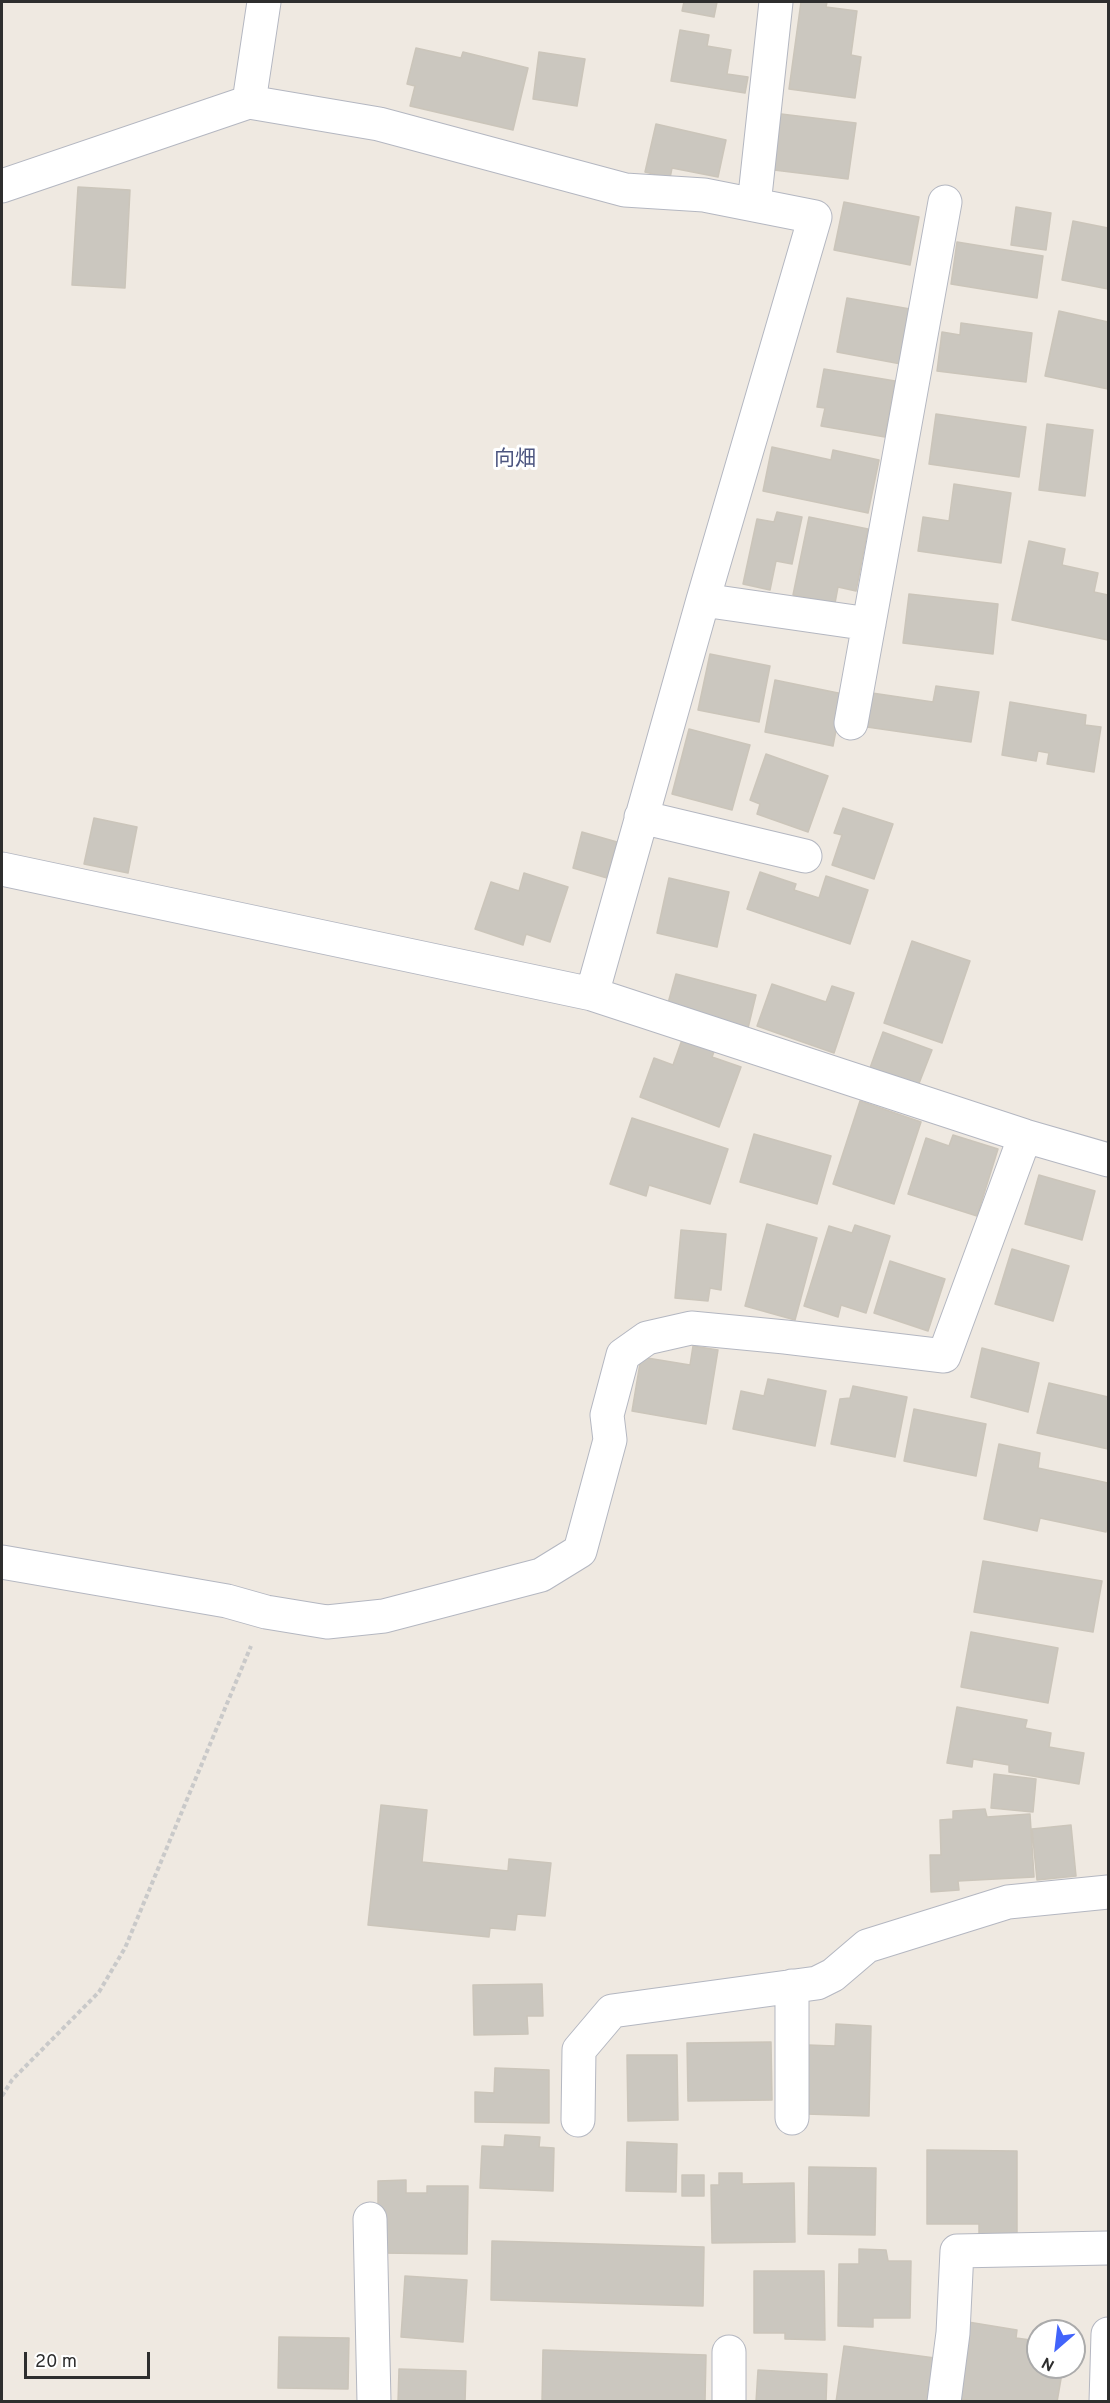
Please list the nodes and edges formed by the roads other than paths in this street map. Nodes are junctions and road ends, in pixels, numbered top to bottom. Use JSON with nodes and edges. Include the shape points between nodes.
{"nodes":[{"id":1,"x":264,"y":2,"type":"edge"},
{"id":2,"x":776,"y":2,"type":"edge"},
{"id":3,"x":249,"y":102,"type":"junction"},
{"id":4,"x":2,"y":186,"type":"edge"},
{"id":5,"x":945,"y":202,"type":"dead end"},
{"id":6,"x":754,"y":205,"type":"junction"},
{"id":7,"x":704,"y":600,"type":"junction"},
{"id":8,"x":869,"y":624,"type":"junction"},
{"id":9,"x":851,"y":723,"type":"dead end"},
{"id":10,"x":641,"y":817,"type":"junction"},
{"id":11,"x":805,"y":856,"type":"dead end"},
{"id":12,"x":2,"y":869,"type":"edge"},
{"id":13,"x":592,"y":994,"type":"junction"},
{"id":14,"x":1025,"y":1136,"type":"junction"},
{"id":15,"x":1108,"y":1160,"type":"edge"},
{"id":16,"x":2,"y":1562,"type":"edge"},
{"id":17,"x":1108,"y":1892,"type":"edge"},
{"id":18,"x":792,"y":1986,"type":"junction"},
{"id":19,"x":792,"y":2118,"type":"dead end"},
{"id":20,"x":578,"y":2120,"type":"dead end"},
{"id":21,"x":370,"y":2219,"type":"dead end"},
{"id":22,"x":1108,"y":2248,"type":"edge"},
{"id":23,"x":1108,"y":2334,"type":"edge"},
{"id":24,"x":729,"y":2352,"type":"dead end"},
{"id":25,"x":374,"y":2402,"type":"edge"},
{"id":26,"x":729,"y":2402,"type":"edge"},
{"id":27,"x":944,"y":2402,"type":"edge"},
{"id":28,"x":1106,"y":2402,"type":"edge"}],
"edges":[{"from":1,"to":3,"type":"street"},
{"from":2,"to":6,"type":"street"},
{"from":3,"to":4,"type":"street"},
{"from":3,"to":6,"type":"street","via":[[379,124],[625,190],[704,195]]},
{"from":5,"to":8,"type":"street"},
{"from":6,"to":7,"type":"street","via":[[815,217]]},
{"from":7,"to":8,"type":"street"},
{"from":7,"to":10,"type":"street"},
{"from":8,"to":9,"type":"street"},
{"from":10,"to":11,"type":"street"},
{"from":10,"to":13,"type":"street"},
{"from":12,"to":13,"type":"street"},
{"from":13,"to":14,"type":"street"},
{"from":14,"to":15,"type":"street"},
{"from":14,"to":16,"type":"street","via":[[944,1356],[691,1328],[647,1338],[623,1355],[607,1415],[610,1440],[580,1551],[540,1575],[384,1616],[327,1622]]},
{"from":17,"to":18,"type":"street","via":[[1008,1902],[867,1946],[833,1975],[817,1983]]},
{"from":18,"to":19,"type":"street"},
{"from":18,"to":20,"type":"street","via":[[612,2012],[579,2050]]},
{"from":21,"to":25,"type":"street"},
{"from":22,"to":27,"type":"street","via":[[957,2251],[953,2333]]},
{"from":23,"to":28,"type":"street"},
{"from":24,"to":26,"type":"street"}]}
